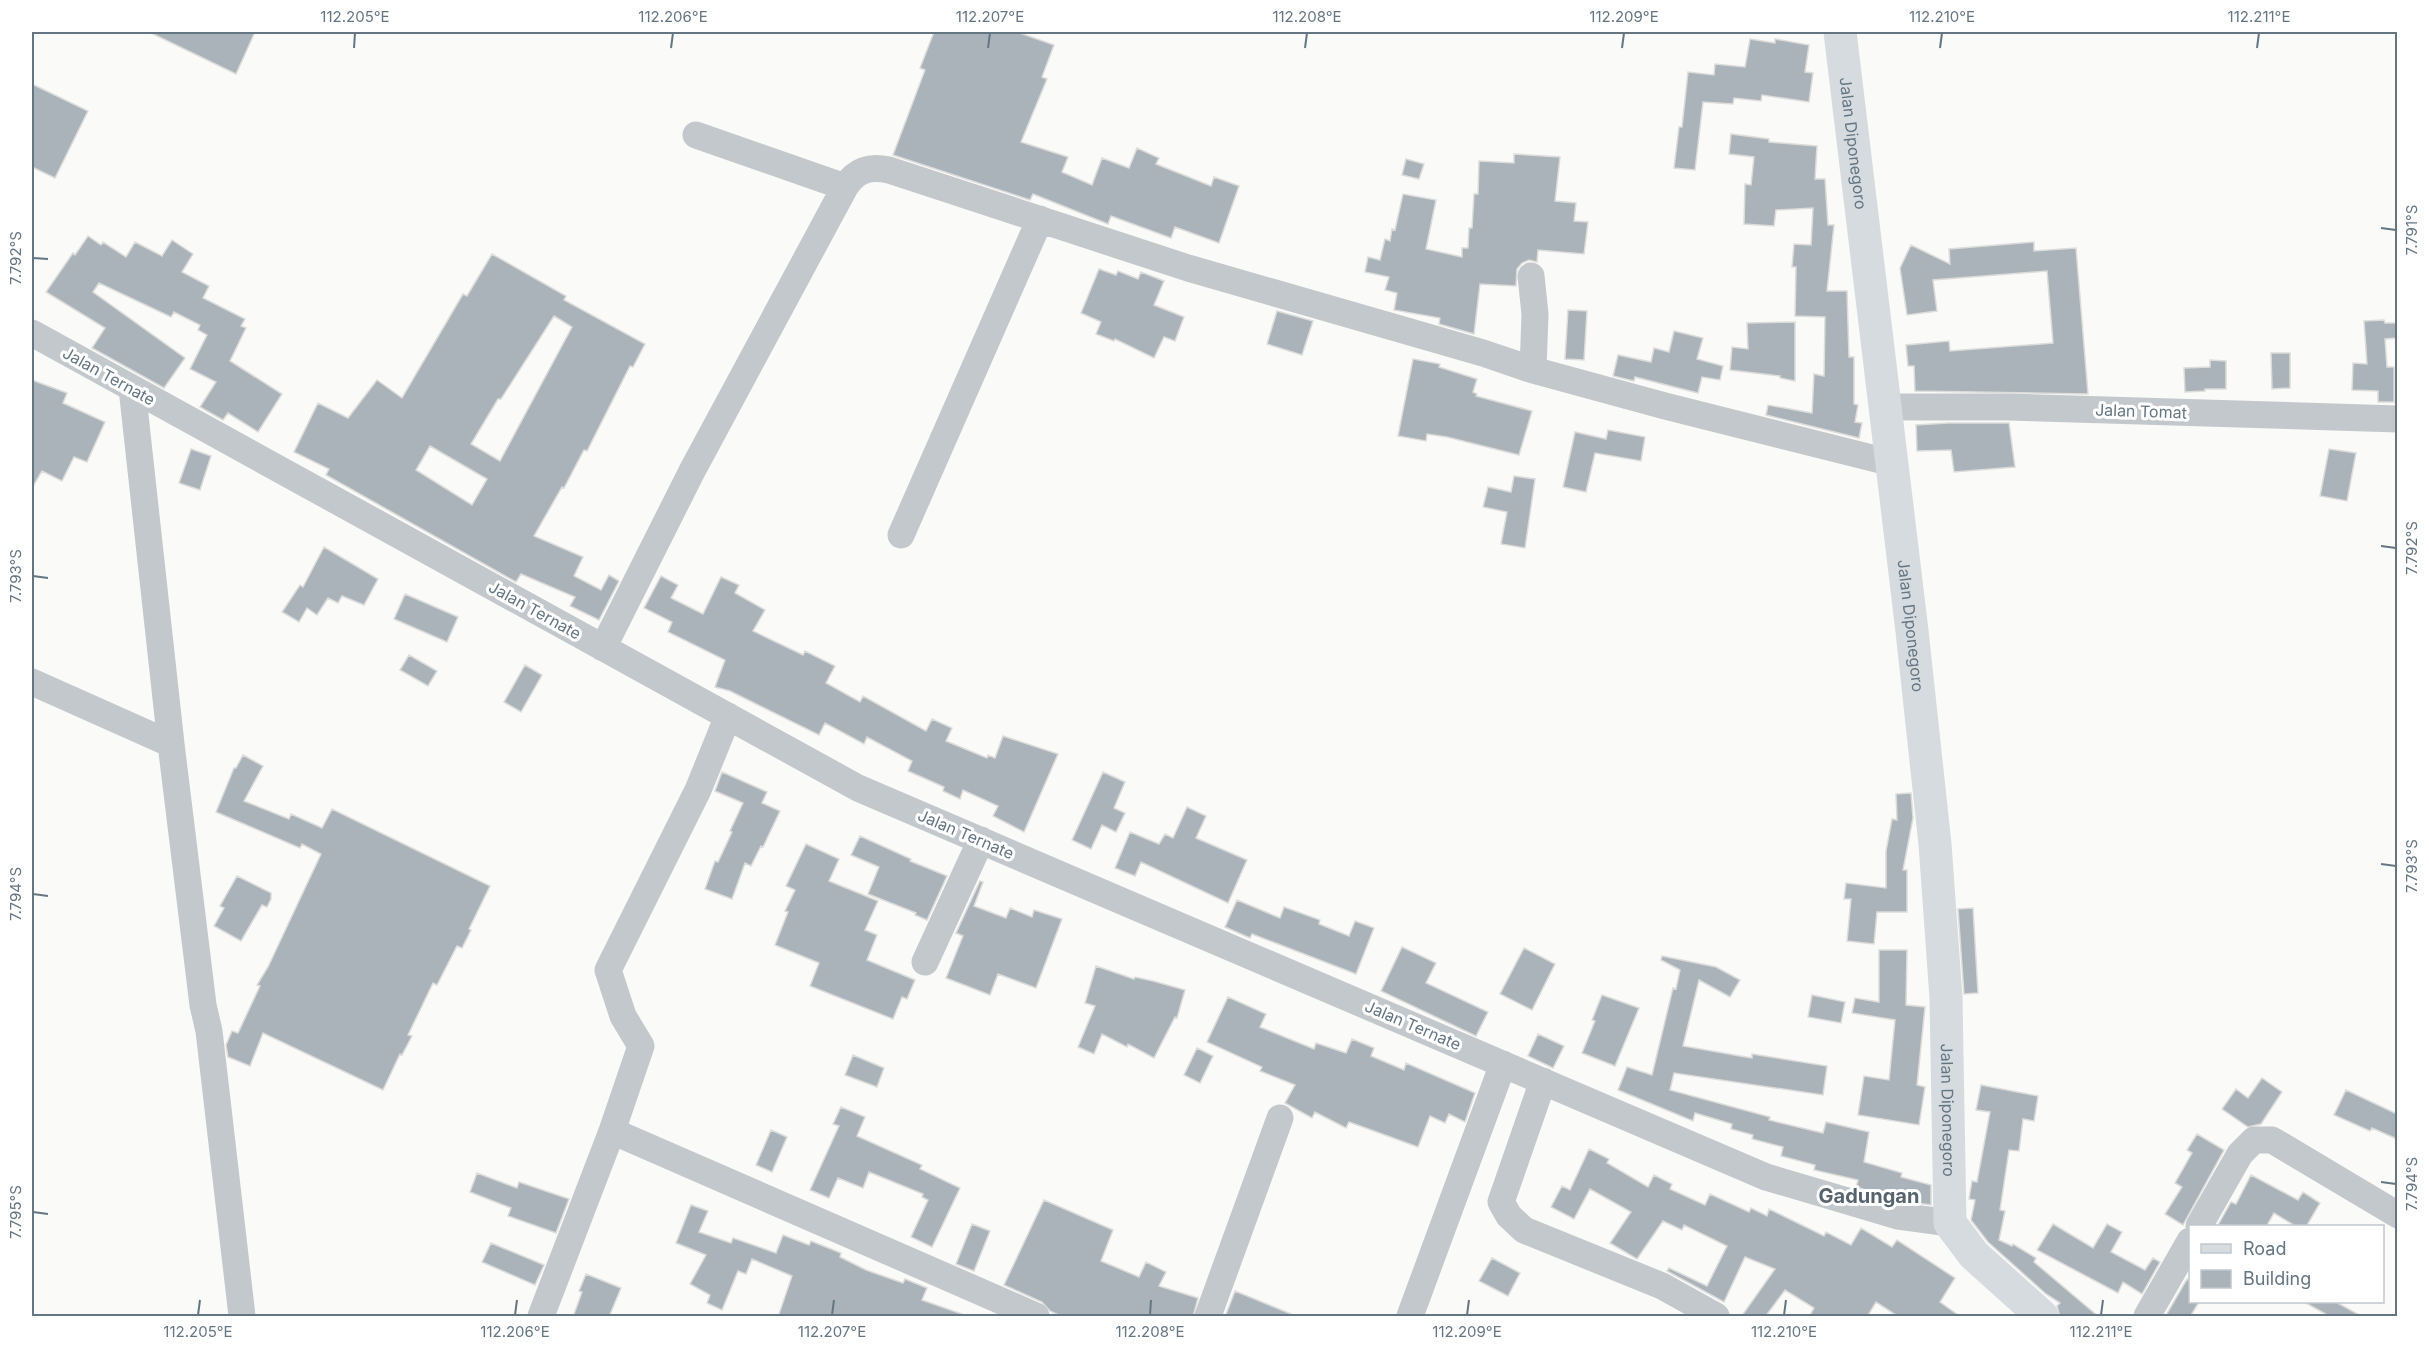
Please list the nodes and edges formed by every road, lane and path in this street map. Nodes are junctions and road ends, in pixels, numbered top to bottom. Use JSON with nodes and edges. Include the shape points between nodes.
{"nodes":[{"id":1,"x":1840,"y":32,"type":"edge"},
{"id":2,"x":696,"y":135,"type":"dead end"},
{"id":3,"x":845,"y":187,"type":"junction"},
{"id":4,"x":1040,"y":219,"type":"junction"},
{"id":5,"x":1531,"y":276,"type":"dead end"},
{"id":6,"x":32,"y":333,"type":"edge"},
{"id":7,"x":1533,"y":370,"type":"junction"},
{"id":8,"x":132,"y":388,"type":"junction"},
{"id":9,"x":1885,"y":407,"type":"junction"},
{"id":10,"x":2397,"y":419,"type":"edge"},
{"id":11,"x":1892,"y":463,"type":"junction"},
{"id":12,"x":901,"y":535,"type":"dead end"},
{"id":13,"x":603,"y":648,"type":"junction"},
{"id":14,"x":32,"y":682,"type":"edge"},
{"id":15,"x":728,"y":716,"type":"junction"},
{"id":16,"x":171,"y":744,"type":"junction"},
{"id":17,"x":981,"y":840,"type":"junction"},
{"id":18,"x":925,"y":962,"type":"dead end"},
{"id":19,"x":1503,"y":1064,"type":"junction"},
{"id":20,"x":1544,"y":1082,"type":"junction"},
{"id":21,"x":1280,"y":1118,"type":"dead end"},
{"id":22,"x":612,"y":1131,"type":"junction"},
{"id":23,"x":2397,"y":1215,"type":"edge"},
{"id":24,"x":1950,"y":1223,"type":"junction"},
{"id":25,"x":2200,"y":1225,"type":"edge"},
{"id":26,"x":2189,"y":1243,"type":"edge"},
{"id":27,"x":242,"y":1317,"type":"edge"},
{"id":28,"x":541,"y":1317,"type":"edge"},
{"id":29,"x":1036,"y":1317,"type":"edge"},
{"id":30,"x":1208,"y":1317,"type":"edge"},
{"id":31,"x":1410,"y":1317,"type":"edge"},
{"id":32,"x":1716,"y":1317,"type":"edge"},
{"id":33,"x":2042,"y":1317,"type":"edge"},
{"id":34,"x":2147,"y":1317,"type":"edge"}],
"edges":[{"from":1,"to":9,"type":"main road","name":"Jalan Diponegoro"},
{"from":2,"to":3,"type":"street"},
{"from":3,"to":4,"type":"street","via":[[863,169],[880,168]]},
{"from":3,"to":13,"type":"street","via":[[692,471]]},
{"from":4,"to":7,"type":"street","via":[[1188,268]]},
{"from":4,"to":12,"type":"street"},
{"from":5,"to":7,"type":"street","via":[[1535,314]]},
{"from":6,"to":8,"type":"street","name":"Jalan Ternate"},
{"from":7,"to":11,"type":"street"},
{"from":8,"to":13,"type":"street","name":"Jalan Ternate"},
{"from":8,"to":16,"type":"street"},
{"from":9,"to":10,"type":"street","name":"Jalan Tomat"},
{"from":9,"to":11,"type":"main road","name":"Jalan Diponegoro"},
{"from":11,"to":24,"type":"main road","name":"Jalan Diponegoro","via":[[1935,844],[1947,998]]},
{"from":13,"to":15,"type":"street","name":"Jalan Ternate"},
{"from":14,"to":16,"type":"street"},
{"from":15,"to":17,"type":"street","name":"Jalan Ternate","via":[[858,788]]},
{"from":15,"to":22,"type":"street","via":[[698,790],[608,970],[623,1016],[641,1046]]},
{"from":16,"to":27,"type":"street"},
{"from":17,"to":18,"type":"street"},
{"from":17,"to":19,"type":"street","name":"Jalan Ternate"},
{"from":19,"to":20,"type":"street","name":"Jalan Ternate"},
{"from":19,"to":31,"type":"street"},
{"from":20,"to":24,"type":"street","name":"Jalan Ternate","via":[[1766,1177],[1898,1216]]},
{"from":20,"to":32,"type":"street","via":[[1501,1202],[1509,1216],[1524,1230],[1662,1286]]},
{"from":21,"to":30,"type":"street"},
{"from":22,"to":28,"type":"street"},
{"from":22,"to":29,"type":"street"},
{"from":23,"to":25,"type":"street","via":[[2272,1140],[2254,1140],[2240,1154]]},
{"from":24,"to":33,"type":"main road","via":[[1974,1255]]},
{"from":26,"to":34,"type":"street"}]}
